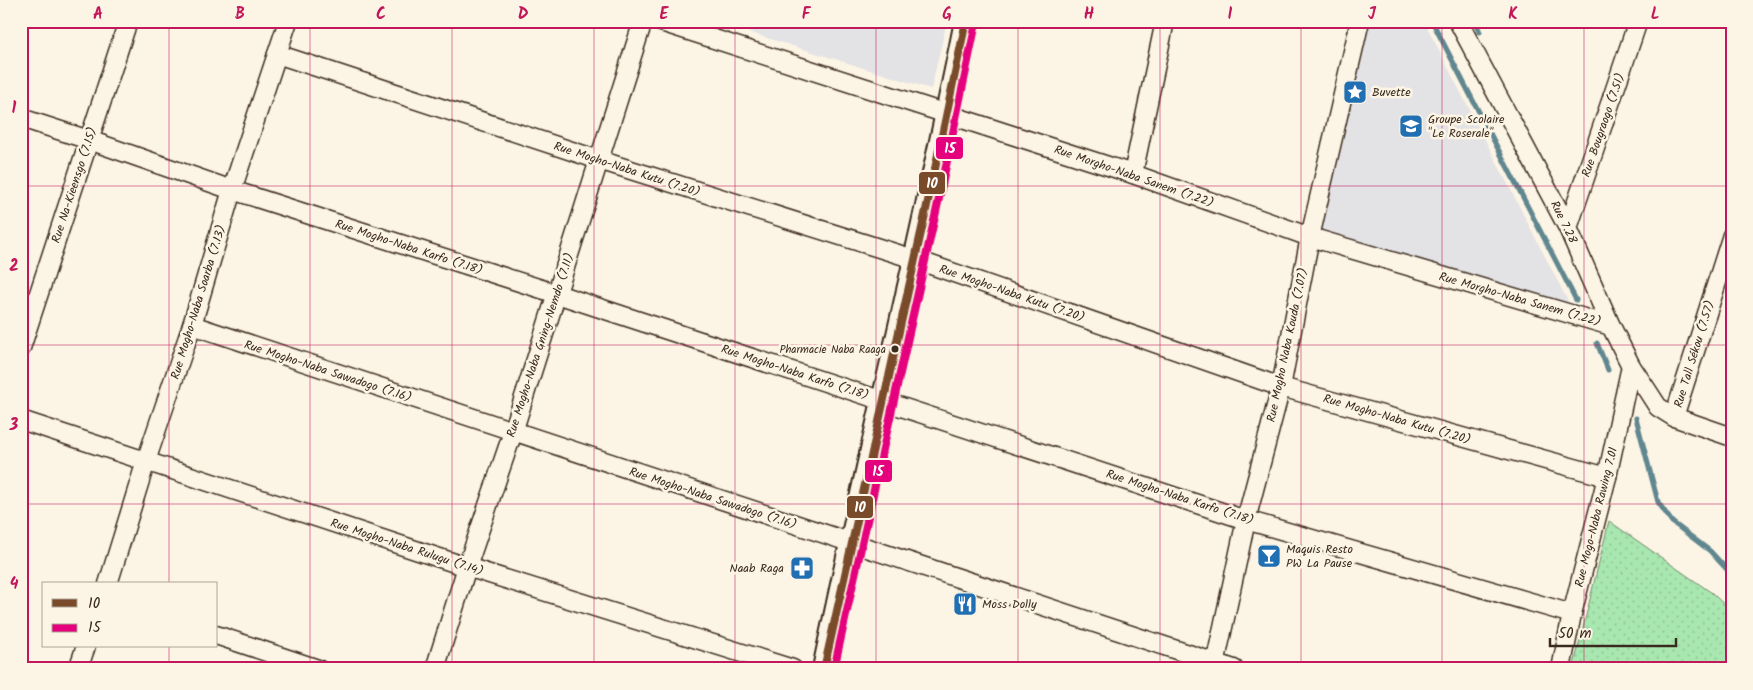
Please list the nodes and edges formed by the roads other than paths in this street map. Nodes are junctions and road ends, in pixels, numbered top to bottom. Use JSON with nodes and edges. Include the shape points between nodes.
{"nodes":[{"id":1,"x":128,"y":21,"type":"edge"},
{"id":2,"x":288,"y":21,"type":"edge"},
{"id":3,"x":643,"y":21,"type":"edge"},
{"id":4,"x":658,"y":21,"type":"edge"},
{"id":5,"x":966,"y":21,"type":"edge"},
{"id":6,"x":1165,"y":21,"type":"edge"},
{"id":7,"x":1360,"y":21,"type":"edge"},
{"id":8,"x":1458,"y":21,"type":"edge"},
{"id":9,"x":1473,"y":21,"type":"edge"},
{"id":10,"x":1638,"y":21,"type":"edge"},
{"id":11,"x":1468,"y":38,"type":"junction"},
{"id":12,"x":277,"y":54,"type":"junction"},
{"id":13,"x":948,"y":115,"type":"junction"},
{"id":14,"x":21,"y":118,"type":"edge"},
{"id":15,"x":89,"y":140,"type":"junction"},
{"id":16,"x":599,"y":160,"type":"junction"},
{"id":17,"x":1133,"y":174,"type":"junction"},
{"id":18,"x":232,"y":190,"type":"junction"},
{"id":19,"x":1568,"y":228,"type":"junction"},
{"id":20,"x":1732,"y":235,"type":"edge"},
{"id":21,"x":1310,"y":237,"type":"junction"},
{"id":22,"x":914,"y":259,"type":"junction"},
{"id":23,"x":1726,"y":271,"type":"edge"},
{"id":24,"x":557,"y":294,"type":"junction"},
{"id":25,"x":192,"y":326,"type":"junction"},
{"id":26,"x":1611,"y":326,"type":"junction"},
{"id":27,"x":21,"y":348,"type":"edge"},
{"id":28,"x":1632,"y":366,"type":"junction"},
{"id":29,"x":1281,"y":386,"type":"junction"},
{"id":30,"x":882,"y":400,"type":"junction"},
{"id":31,"x":1674,"y":417,"type":"junction"},
{"id":32,"x":21,"y":420,"type":"edge"},
{"id":33,"x":513,"y":432,"type":"junction"},
{"id":34,"x":1732,"y":437,"type":"edge"},
{"id":35,"x":146,"y":461,"type":"junction"},
{"id":36,"x":1607,"y":477,"type":"junction"},
{"id":37,"x":1246,"y":520,"type":"junction"},
{"id":38,"x":850,"y":543,"type":"junction"},
{"id":39,"x":467,"y":567,"type":"junction"},
{"id":40,"x":109,"y":582,"type":"edge"},
{"id":41,"x":1572,"y":614,"type":"junction"},
{"id":42,"x":218,"y":636,"type":"edge"},
{"id":43,"x":85,"y":648,"type":"edge"},
{"id":44,"x":1214,"y":666,"type":"edge"},
{"id":45,"x":78,"y":669,"type":"edge"},
{"id":46,"x":318,"y":669,"type":"edge"},
{"id":47,"x":435,"y":669,"type":"edge"},
{"id":48,"x":793,"y":669,"type":"edge"},
{"id":49,"x":824,"y":669,"type":"edge"},
{"id":50,"x":1234,"y":669,"type":"edge"},
{"id":51,"x":1561,"y":669,"type":"edge"}],
"edges":[{"from":1,"to":15,"type":"street","name":"Rue Na-Kieensgo (7.15)"},
{"from":2,"to":12,"type":"street","name":"Rue Mogho-Naba Soarba (7.13)"},
{"from":3,"to":16,"type":"street","name":"Rue Mogho-Naba Gning-Nemdo (7.11)"},
{"from":4,"to":13,"type":"street","name":"Rue Morgho-Naba Sanem (7.22)"},
{"from":5,"to":13,"type":"street"},
{"from":6,"to":17,"type":"street"},
{"from":7,"to":21,"type":"street","name":"Rue Mogho Naba Kouda (7.07)"},
{"from":8,"to":11,"type":"street","name":"Rue 7.28"},
{"from":9,"to":11,"type":"street"},
{"from":10,"to":19,"type":"street","name":"Rue Bougraogo (7.51)"},
{"from":11,"to":19,"type":"street","name":"Rue 7.28"},
{"from":12,"to":16,"type":"street","name":"Rue Mogho-Naba Kutu (7.20)"},
{"from":12,"to":18,"type":"street","name":"Rue Mogho-Naba Soarba (7.13)"},
{"from":13,"to":17,"type":"street","name":"Rue Morgho-Naba Sanem (7.22)"},
{"from":13,"to":22,"type":"street"},
{"from":14,"to":15,"type":"street","name":"Rue Mogho-Naba Karfo (7.18)"},
{"from":15,"to":18,"type":"street","name":"Rue Mogho-Naba Karfo (7.18)"},
{"from":15,"to":27,"type":"street","name":"Rue Na-Kieensgo (7.15)"},
{"from":16,"to":22,"type":"street","name":"Rue Mogho-Naba Kutu (7.20)"},
{"from":16,"to":24,"type":"street","name":"Rue Mogho-Naba Gning-Nemdo (7.11)"},
{"from":17,"to":21,"type":"street","name":"Rue Morgho-Naba Sanem (7.22)"},
{"from":18,"to":24,"type":"street","name":"Rue Mogho-Naba Karfo (7.18)"},
{"from":18,"to":25,"type":"street","name":"Rue Mogho-Naba Soarba (7.13)"},
{"from":19,"to":26,"type":"street","name":"Rue 7.28"},
{"from":20,"to":23,"type":"street","name":"Rue Tall Sékou (7.57)"},
{"from":21,"to":26,"type":"street","name":"Rue Morgho-Naba Sanem (7.22)"},
{"from":21,"to":29,"type":"street","name":"Rue Mogho Naba Kouda (7.07)"},
{"from":22,"to":29,"type":"street","name":"Rue Mogho-Naba Kutu (7.20)"},
{"from":22,"to":30,"type":"street"},
{"from":23,"to":31,"type":"street","name":"Rue Tall Sékou (7.57)"},
{"from":24,"to":30,"type":"street","name":"Rue Mogho-Naba Karfo (7.18)"},
{"from":24,"to":33,"type":"street","name":"Rue Mogho-Naba Gning-Nemdo (7.11)"},
{"from":25,"to":33,"type":"street","name":"Rue Mogho-Naba Sawadogo (7.16)"},
{"from":25,"to":35,"type":"street","name":"Rue Mogho-Naba Soarba (7.13)"},
{"from":26,"to":28,"type":"street","name":"Rue 7.28"},
{"from":28,"to":31,"type":"street","name":"Rue 7.28","via":[[1658,407]]},
{"from":28,"to":36,"type":"street","name":"Rue Mogo-Naba Rawing 7.01"},
{"from":29,"to":36,"type":"street","name":"Rue Mogho-Naba Kutu (7.20)"},
{"from":29,"to":37,"type":"street","name":"Rue Mogho Naba Kouda (7.07)"},
{"from":30,"to":37,"type":"street","name":"Rue Mogho-Naba Karfo (7.18)"},
{"from":30,"to":38,"type":"street"},
{"from":31,"to":34,"type":"street","name":"Rue 7.28"},
{"from":32,"to":35,"type":"street","name":"Rue Mogho-Naba Rulugu (7.14)"},
{"from":33,"to":38,"type":"street","name":"Rue Mogho-Naba Sawadogo (7.16)"},
{"from":33,"to":39,"type":"street","name":"Rue Mogho-Naba Gning-Nemdo (7.11)"},
{"from":35,"to":39,"type":"street","name":"Rue Mogho-Naba Rulugu (7.14)"},
{"from":35,"to":40,"type":"street","name":"Rue Mogho-Naba Soarba (7.13)"},
{"from":36,"to":41,"type":"street","name":"Rue Mogo-Naba Rawing 7.01"},
{"from":37,"to":41,"type":"street","name":"Rue Mogho-Naba Karfo (7.18)"},
{"from":37,"to":44,"type":"street","name":"Rue Mogho Naba Kouda (7.07)"},
{"from":38,"to":44,"type":"street","name":"Rue Mogho-Naba Sawadogo (7.16)"},
{"from":38,"to":49,"type":"street"},
{"from":39,"to":47,"type":"street","name":"Rue Mogho-Naba Gning-Nemdo (7.11)"},
{"from":39,"to":48,"type":"street","name":"Rue Mogho-Naba Rulugu (7.14)"},
{"from":41,"to":51,"type":"street","name":"Rue Mogo-Naba Rawing 7.01"},
{"from":42,"to":46,"type":"street"},
{"from":43,"to":45,"type":"street"},
{"from":44,"to":50,"type":"street","name":"Rue Mogho-Naba Sawadogo (7.16)"}]}
